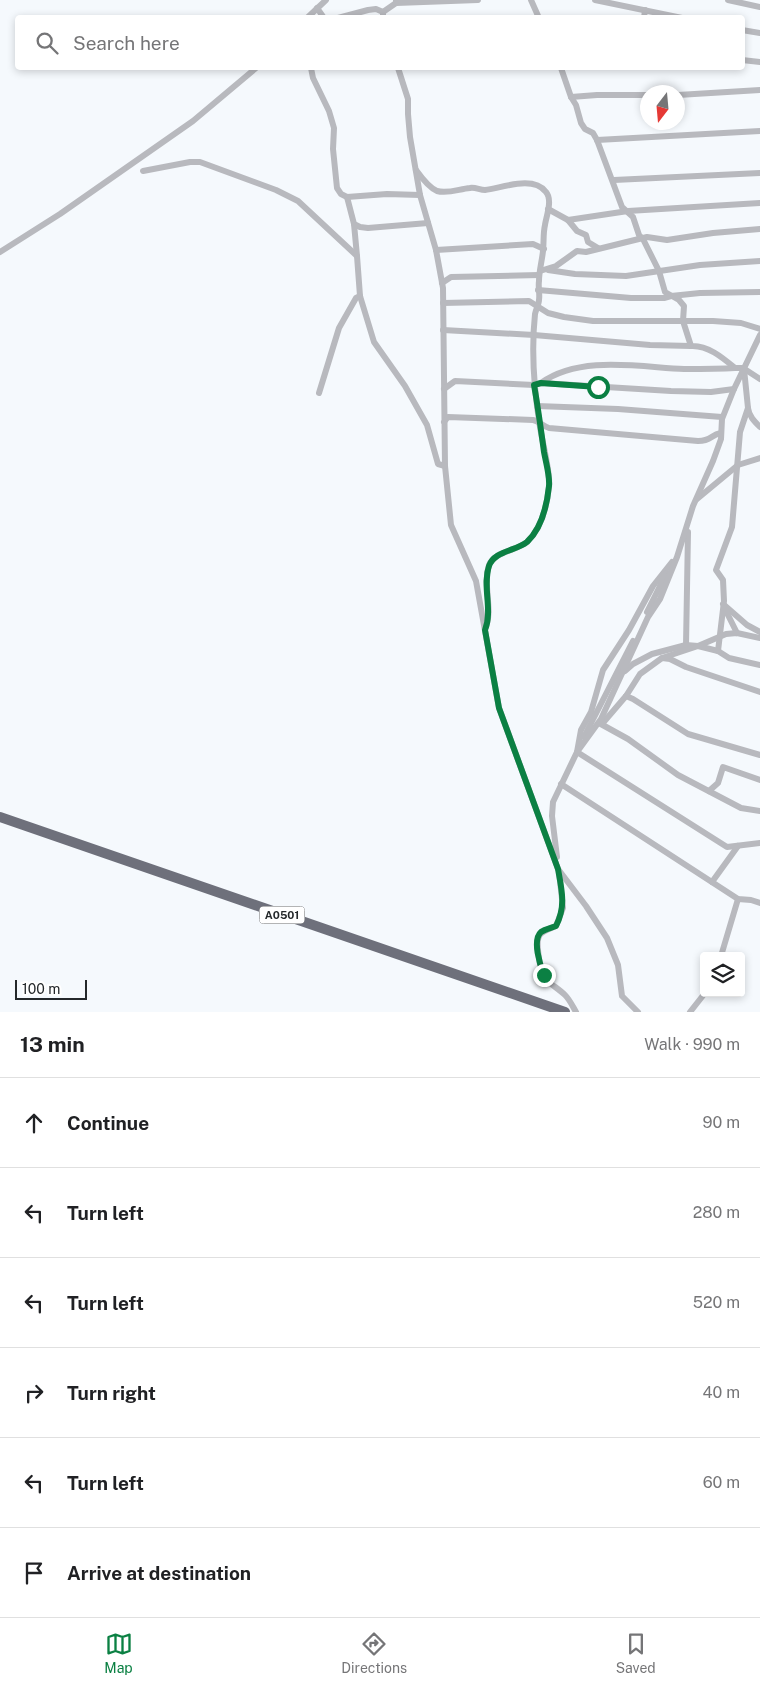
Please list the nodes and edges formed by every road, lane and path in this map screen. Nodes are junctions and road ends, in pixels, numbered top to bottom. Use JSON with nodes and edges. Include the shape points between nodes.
{"nodes":[{"id":1,"x":326,"y":0,"type":"edge"},
{"id":2,"x":478,"y":0,"type":"edge"},
{"id":3,"x":531,"y":0,"type":"edge"},
{"id":4,"x":595,"y":0,"type":"edge"},
{"id":5,"x":728,"y":0,"type":"edge"},
{"id":6,"x":396,"y":1,"type":"edge"},
{"id":7,"x":760,"y":7,"type":"edge"},
{"id":8,"x":317,"y":8,"type":"junction"},
{"id":9,"x":644,"y":14,"type":"edge"},
{"id":10,"x":310,"y":15,"type":"edge"},
{"id":11,"x":321,"y":15,"type":"edge"},
{"id":12,"x":349,"y":15,"type":"edge"},
{"id":13,"x":383,"y":15,"type":"edge"},
{"id":14,"x":538,"y":15,"type":"edge"},
{"id":15,"x":745,"y":30,"type":"edge"},
{"id":16,"x":760,"y":33,"type":"edge"},
{"id":17,"x":745,"y":60,"type":"edge"},
{"id":18,"x":760,"y":62,"type":"edge"},
{"id":19,"x":254,"y":70,"type":"edge"},
{"id":20,"x":312,"y":70,"type":"edge"},
{"id":21,"x":399,"y":70,"type":"edge"},
{"id":22,"x":562,"y":70,"type":"edge"},
{"id":23,"x":760,"y":90,"type":"edge"},
{"id":24,"x":640,"y":94,"type":"edge"},
{"id":25,"x":685,"y":95,"type":"edge"},
{"id":26,"x":571,"y":98,"type":"junction"},
{"id":27,"x":760,"y":131,"type":"edge"},
{"id":28,"x":597,"y":140,"type":"junction"},
{"id":29,"x":415,"y":169,"type":"junction"},
{"id":30,"x":142,"y":172,"type":"dead end"},
{"id":31,"x":760,"y":173,"type":"edge"},
{"id":32,"x":614,"y":180,"type":"junction"},
{"id":33,"x":420,"y":195,"type":"junction"},
{"id":34,"x":347,"y":197,"type":"junction"},
{"id":35,"x":760,"y":203,"type":"edge"},
{"id":36,"x":548,"y":209,"type":"junction"},
{"id":37,"x":628,"y":211,"type":"junction"},
{"id":38,"x":568,"y":220,"type":"junction"},
{"id":39,"x":428,"y":223,"type":"junction"},
{"id":40,"x":354,"y":224,"type":"junction"},
{"id":41,"x":760,"y":229,"type":"edge"},
{"id":42,"x":643,"y":239,"type":"junction"},
{"id":43,"x":598,"y":248,"type":"junction"},
{"id":44,"x":544,"y":249,"type":"junction"},
{"id":45,"x":436,"y":250,"type":"junction"},
{"id":46,"x":0,"y":252,"type":"edge"},
{"id":47,"x":357,"y":256,"type":"junction"},
{"id":48,"x":760,"y":261,"type":"edge"},
{"id":49,"x":659,"y":271,"type":"junction"},
{"id":50,"x":542,"y":272,"type":"junction"},
{"id":51,"x":442,"y":282,"type":"junction"},
{"id":52,"x":538,"y":290,"type":"junction"},
{"id":53,"x":760,"y":292,"type":"edge"},
{"id":54,"x":360,"y":296,"type":"junction"},
{"id":55,"x":671,"y":296,"type":"junction"},
{"id":56,"x":443,"y":303,"type":"junction"},
{"id":57,"x":537,"y":306,"type":"junction"},
{"id":58,"x":683,"y":321,"type":"junction"},
{"id":59,"x":760,"y":329,"type":"edge"},
{"id":60,"x":443,"y":330,"type":"junction"},
{"id":61,"x":534,"y":335,"type":"junction"},
{"id":62,"x":760,"y":335,"type":"edge"},
{"id":63,"x":691,"y":346,"type":"junction"},
{"id":64,"x":735,"y":368,"type":"junction"},
{"id":65,"x":743,"y":368,"type":"junction"},
{"id":66,"x":760,"y":379,"type":"edge"},
{"id":67,"x":538,"y":384,"type":"junction"},
{"id":68,"x":734,"y":389,"type":"junction"},
{"id":69,"x":444,"y":390,"type":"junction"},
{"id":70,"x":319,"y":393,"type":"dead end"},
{"id":71,"x":538,"y":406,"type":"junction"},
{"id":72,"x":748,"y":408,"type":"junction"},
{"id":73,"x":722,"y":417,"type":"junction"},
{"id":74,"x":444,"y":422,"type":"junction"},
{"id":75,"x":540,"y":423,"type":"junction"},
{"id":76,"x":760,"y":427,"type":"edge"},
{"id":77,"x":721,"y":433,"type":"junction"},
{"id":78,"x":760,"y":458,"type":"edge"},
{"id":79,"x":738,"y":465,"type":"junction"},
{"id":80,"x":445,"y":466,"type":"junction"},
{"id":81,"x":696,"y":499,"type":"junction"},
{"id":82,"x":688,"y":524,"type":"junction"},
{"id":83,"x":677,"y":557,"type":"junction"},
{"id":84,"x":672,"y":564,"type":"junction"},
{"id":85,"x":723,"y":604,"type":"junction"},
{"id":86,"x":485,"y":630,"type":"junction"},
{"id":87,"x":760,"y":632,"type":"edge"},
{"id":88,"x":736,"y":633,"type":"junction"},
{"id":89,"x":719,"y":638,"type":"junction"},
{"id":90,"x":760,"y":638,"type":"edge"},
{"id":91,"x":686,"y":645,"type":"junction"},
{"id":92,"x":698,"y":646,"type":"junction"},
{"id":93,"x":718,"y":652,"type":"junction"},
{"id":94,"x":662,"y":658,"type":"junction"},
{"id":95,"x":760,"y":664,"type":"edge"},
{"id":96,"x":622,"y":673,"type":"junction"},
{"id":97,"x":760,"y":692,"type":"edge"},
{"id":98,"x":626,"y":696,"type":"junction"},
{"id":99,"x":600,"y":723,"type":"junction"},
{"id":100,"x":577,"y":752,"type":"junction"},
{"id":101,"x":760,"y":755,"type":"edge"},
{"id":102,"x":760,"y":780,"type":"edge"},
{"id":103,"x":560,"y":786,"type":"junction"},
{"id":104,"x":709,"y":791,"type":"junction"},
{"id":105,"x":760,"y":811,"type":"edge"},
{"id":106,"x":0,"y":817,"type":"edge"},
{"id":107,"x":760,"y":843,"type":"edge"},
{"id":108,"x":738,"y":846,"type":"junction"},
{"id":109,"x":558,"y":869,"type":"junction"},
{"id":110,"x":712,"y":882,"type":"junction"},
{"id":111,"x":738,"y":899,"type":"junction"},
{"id":112,"x":760,"y":903,"type":"edge"},
{"id":113,"x":722,"y":952,"type":"edge"},
{"id":114,"x":702,"y":997,"type":"edge"},
{"id":115,"x":565,"y":1012,"type":"edge"},
{"id":116,"x":576,"y":1012,"type":"edge"},
{"id":117,"x":638,"y":1012,"type":"edge"},
{"id":118,"x":690,"y":1012,"type":"edge"}],
"edges":[{"from":1,"to":8,"type":"street"},
{"from":2,"to":6,"type":"street"},
{"from":3,"to":14,"type":"street"},
{"from":4,"to":9,"type":"street"},
{"from":5,"to":7,"type":"street"},
{"from":6,"to":13,"type":"street"},
{"from":8,"to":10,"type":"street"},
{"from":8,"to":11,"type":"street"},
{"from":12,"to":13,"type":"street","via":[[376,10]]},
{"from":15,"to":16,"type":"street"},
{"from":17,"to":18,"type":"street"},
{"from":19,"to":46,"type":"street","via":[[193,121]]},
{"from":20,"to":34,"type":"street","via":[[334,128],[337,188]]},
{"from":21,"to":29,"type":"street","via":[[408,99]]},
{"from":22,"to":26,"type":"street"},
{"from":23,"to":25,"type":"street"},
{"from":24,"to":26,"type":"street"},
{"from":26,"to":28,"type":"street","via":[[581,123]]},
{"from":27,"to":28,"type":"street"},
{"from":28,"to":32,"type":"street"},
{"from":29,"to":33,"type":"street"},
{"from":29,"to":36,"type":"street","via":[[429,187],[438,191],[485,190],[521,182],[538,185],[546,192]]},
{"from":30,"to":47,"type":"street","via":[[200,162],[276,190],[298,201]]},
{"from":31,"to":32,"type":"street"},
{"from":32,"to":37,"type":"street","via":[[622,207]]},
{"from":33,"to":34,"type":"street"},
{"from":33,"to":39,"type":"street"},
{"from":34,"to":40,"type":"street"},
{"from":35,"to":37,"type":"street"},
{"from":36,"to":38,"type":"street"},
{"from":36,"to":44,"type":"street"},
{"from":37,"to":38,"type":"street"},
{"from":37,"to":42,"type":"street"},
{"from":38,"to":43,"type":"street"},
{"from":39,"to":40,"type":"street","via":[[368,228]]},
{"from":39,"to":45,"type":"street"},
{"from":40,"to":47,"type":"street"},
{"from":41,"to":42,"type":"street","via":[[667,240]]},
{"from":42,"to":43,"type":"street"},
{"from":42,"to":49,"type":"street"},
{"from":43,"to":50,"type":"street","via":[[577,251]]},
{"from":44,"to":45,"type":"street","via":[[533,244]]},
{"from":44,"to":50,"type":"street"},
{"from":45,"to":51,"type":"street"},
{"from":47,"to":54,"type":"street"},
{"from":48,"to":49,"type":"street","via":[[700,264]]},
{"from":49,"to":50,"type":"street","via":[[626,276]]},
{"from":49,"to":55,"type":"street","via":[[665,292]]},
{"from":50,"to":51,"type":"street","via":[[451,277]]},
{"from":50,"to":52,"type":"street"},
{"from":51,"to":56,"type":"street"},
{"from":52,"to":55,"type":"street","via":[[631,298]]},
{"from":52,"to":57,"type":"street"},
{"from":53,"to":55,"type":"street","via":[[700,292]]},
{"from":54,"to":70,"type":"street","via":[[340,328]]},
{"from":54,"to":80,"type":"street","via":[[374,342],[427,425],[438,464]]},
{"from":55,"to":58,"type":"street","via":[[684,306]]},
{"from":56,"to":57,"type":"street","via":[[529,301]]},
{"from":56,"to":60,"type":"street"},
{"from":57,"to":58,"type":"street","via":[[564,317],[593,320]]},
{"from":57,"to":61,"type":"street"},
{"from":58,"to":59,"type":"street","via":[[741,323]]},
{"from":58,"to":63,"type":"street"},
{"from":60,"to":61,"type":"street"},
{"from":60,"to":69,"type":"street"},
{"from":61,"to":63,"type":"street"},
{"from":61,"to":67,"type":"street"},
{"from":62,"to":65,"type":"street"},
{"from":63,"to":64,"type":"street","via":[[716,354]]},
{"from":64,"to":65,"type":"street"},
{"from":64,"to":67,"type":"street","via":[[576,367]]},
{"from":65,"to":66,"type":"street"},
{"from":65,"to":68,"type":"street"},
{"from":65,"to":72,"type":"street"},
{"from":67,"to":68,"type":"street","via":[[671,391]]},
{"from":67,"to":69,"type":"street","via":[[456,381]]},
{"from":67,"to":71,"type":"street"},
{"from":68,"to":73,"type":"street"},
{"from":69,"to":74,"type":"street"},
{"from":71,"to":73,"type":"street"},
{"from":71,"to":75,"type":"street"},
{"from":72,"to":76,"type":"street"},
{"from":72,"to":79,"type":"street","via":[[740,432]]},
{"from":73,"to":77,"type":"street"},
{"from":74,"to":75,"type":"street","via":[[448,417],[459,417]]},
{"from":74,"to":80,"type":"street"},
{"from":75,"to":77,"type":"street","via":[[549,428],[698,441],[709,440]]},
{"from":75,"to":86,"type":"street","via":[[549,485],[543,513],[540,524],[527,542],[494,558],[489,566],[488,623]]},
{"from":77,"to":81,"type":"street"},
{"from":78,"to":79,"type":"street"},
{"from":79,"to":81,"type":"street"},
{"from":79,"to":85,"type":"street","via":[[732,527],[716,570],[723,580]]},
{"from":80,"to":86,"type":"street","via":[[450,526],[476,580]]},
{"from":81,"to":82,"type":"street"},
{"from":82,"to":83,"type":"street"},
{"from":82,"to":91,"type":"street"},
{"from":83,"to":84,"type":"street"},
{"from":83,"to":96,"type":"street","via":[[660,599]]},
{"from":84,"to":100,"type":"street"},
{"from":84,"to":100,"type":"street","via":[[653,586],[603,670],[592,712],[581,730]]},
{"from":85,"to":87,"type":"street"},
{"from":85,"to":88,"type":"street"},
{"from":85,"to":89,"type":"street"},
{"from":86,"to":109,"type":"street","via":[[499,708]]},
{"from":88,"to":89,"type":"street"},
{"from":88,"to":90,"type":"street"},
{"from":89,"to":92,"type":"street"},
{"from":89,"to":93,"type":"street"},
{"from":91,"to":92,"type":"street"},
{"from":91,"to":96,"type":"street","via":[[652,654]]},
{"from":92,"to":93,"type":"street"},
{"from":92,"to":94,"type":"street"},
{"from":93,"to":95,"type":"street","via":[[729,658]]},
{"from":94,"to":97,"type":"street"},
{"from":94,"to":98,"type":"street","via":[[640,674]]},
{"from":96,"to":99,"type":"street"},
{"from":98,"to":99,"type":"street"},
{"from":98,"to":101,"type":"street","via":[[688,734]]},
{"from":99,"to":100,"type":"street"},
{"from":99,"to":104,"type":"street","via":[[678,775]]},
{"from":100,"to":103,"type":"street"},
{"from":100,"to":108,"type":"street","via":[[727,847]]},
{"from":102,"to":104,"type":"street","via":[[723,768],[718,784]]},
{"from":103,"to":109,"type":"street","via":[[553,802],[552,816]]},
{"from":103,"to":110,"type":"street"},
{"from":104,"to":105,"type":"street","via":[[741,808]]},
{"from":106,"to":115,"type":"highway","number":"A0501"},
{"from":107,"to":108,"type":"street"},
{"from":108,"to":110,"type":"street"},
{"from":109,"to":116,"type":"street","via":[[563,908],[556,926],[538,936],[539,962],[544,975],[566,996]]},
{"from":109,"to":117,"type":"street","via":[[607,938],[618,965],[622,996]]},
{"from":110,"to":111,"type":"street"},
{"from":111,"to":112,"type":"street"},
{"from":111,"to":113,"type":"street"},
{"from":114,"to":118,"type":"street"}]}
